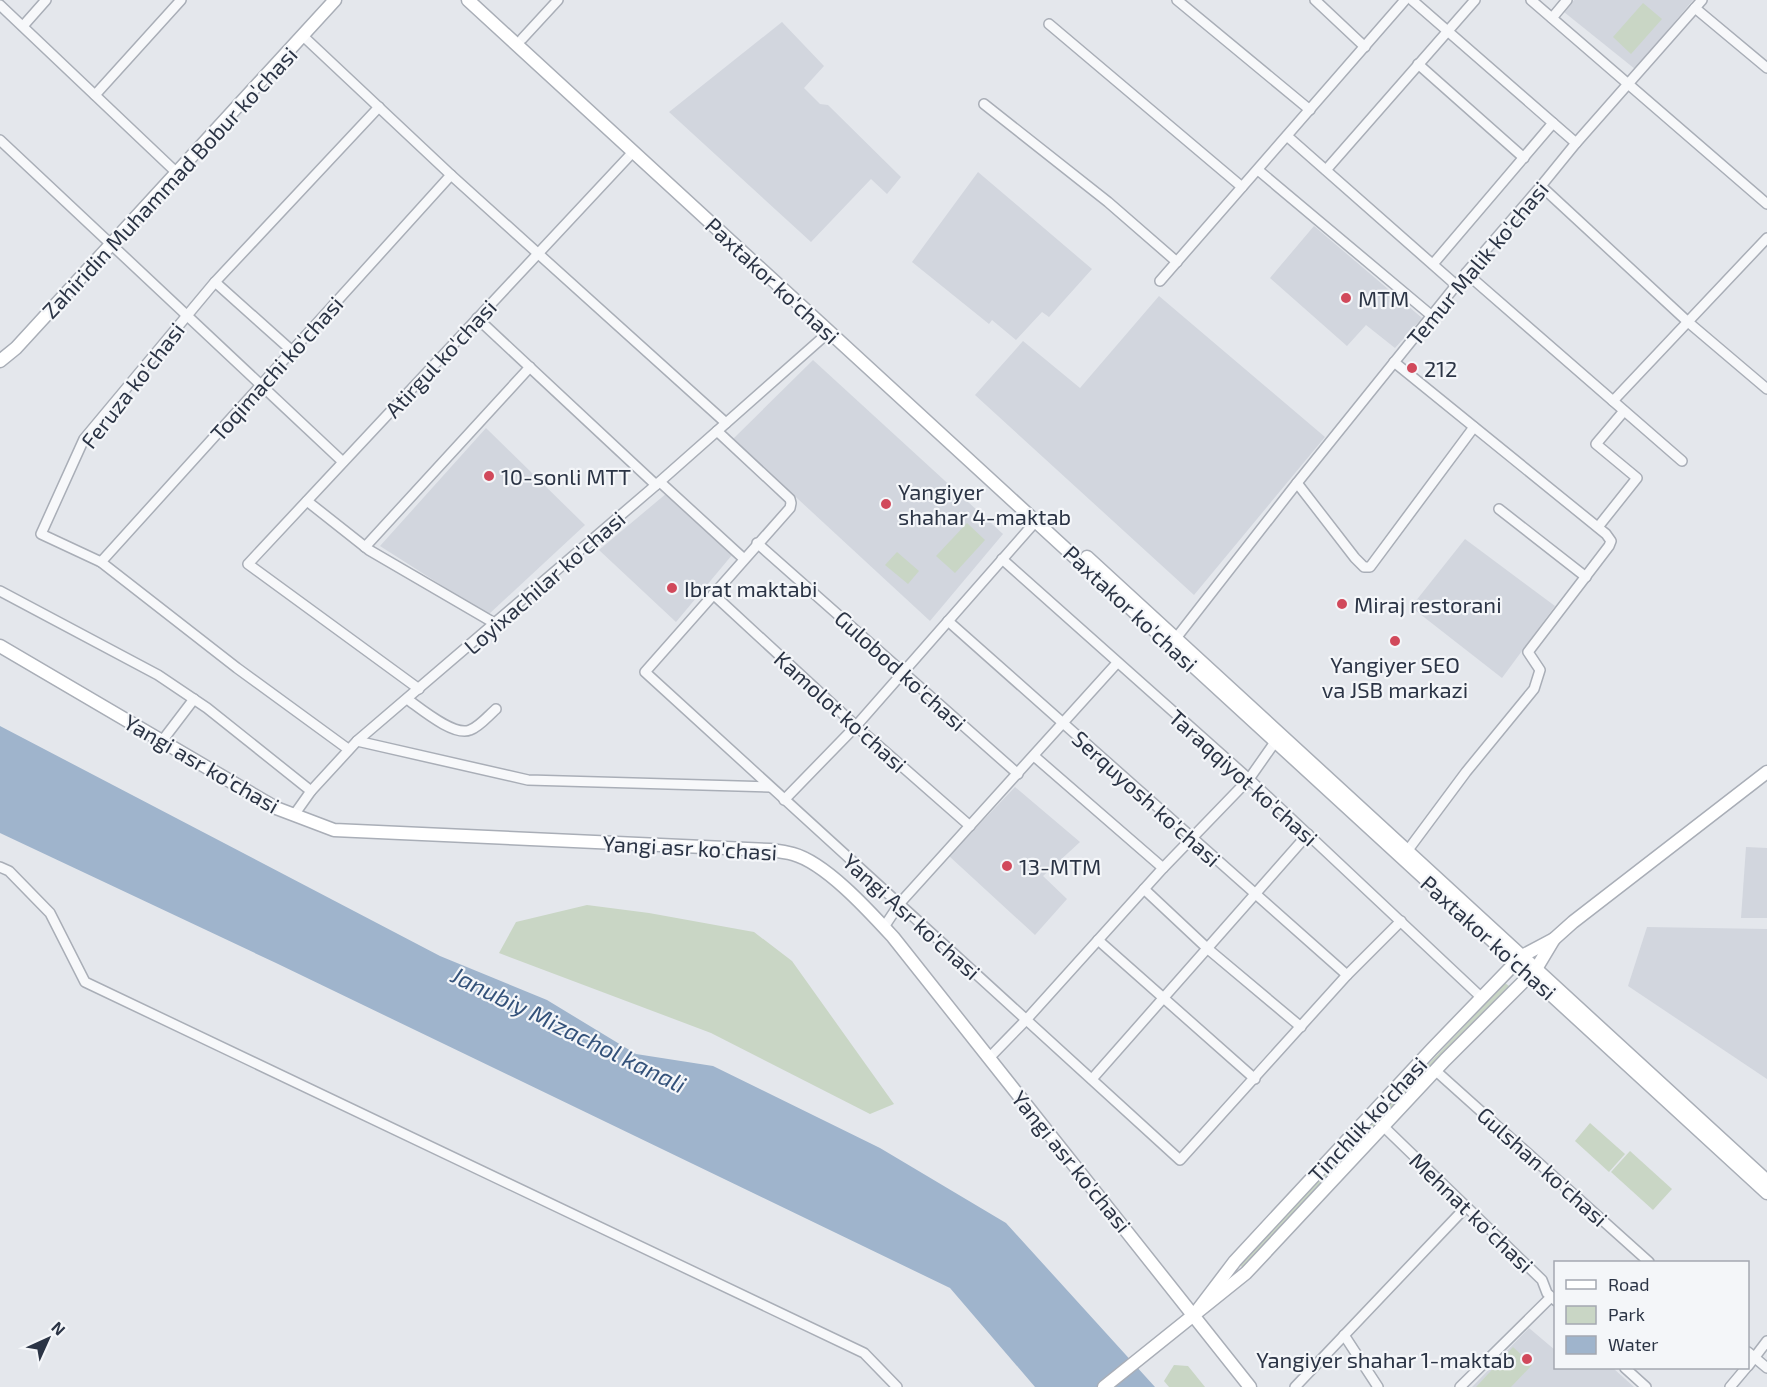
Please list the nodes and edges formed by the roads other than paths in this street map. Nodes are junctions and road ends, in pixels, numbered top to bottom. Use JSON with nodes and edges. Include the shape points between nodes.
{"nodes":[{"id":1,"x":46,"y":0,"type":"edge"},
{"id":2,"x":181,"y":0,"type":"edge"},
{"id":3,"x":335,"y":0,"type":"edge"},
{"id":4,"x":468,"y":0,"type":"edge"},
{"id":5,"x":480,"y":0,"type":"edge"},
{"id":6,"x":558,"y":0,"type":"edge"},
{"id":7,"x":1177,"y":0,"type":"edge"},
{"id":8,"x":1315,"y":0,"type":"edge"},
{"id":9,"x":1405,"y":0,"type":"edge"},
{"id":10,"x":1412,"y":0,"type":"edge"},
{"id":11,"x":1475,"y":0,"type":"edge"},
{"id":12,"x":1531,"y":0,"type":"edge"},
{"id":13,"x":1567,"y":0,"type":"edge"},
{"id":14,"x":1698,"y":4,"type":"edge"},
{"id":15,"x":0,"y":5,"type":"edge"},
{"id":16,"x":1552,"y":18,"type":"junction"},
{"id":17,"x":1049,"y":24,"type":"dead end"},
{"id":18,"x":23,"y":26,"type":"junction"},
{"id":19,"x":1446,"y":32,"type":"junction"},
{"id":20,"x":303,"y":36,"type":"junction"},
{"id":21,"x":522,"y":39,"type":"junction"},
{"id":22,"x":1365,"y":47,"type":"junction"},
{"id":23,"x":1418,"y":64,"type":"junction"},
{"id":24,"x":1767,"y":68,"type":"edge"},
{"id":25,"x":1628,"y":84,"type":"junction"},
{"id":26,"x":95,"y":95,"type":"junction"},
{"id":27,"x":984,"y":104,"type":"dead end"},
{"id":28,"x":379,"y":107,"type":"junction"},
{"id":29,"x":1310,"y":110,"type":"junction"},
{"id":30,"x":1553,"y":123,"type":"junction"},
{"id":31,"x":1287,"y":136,"type":"junction"},
{"id":32,"x":0,"y":140,"type":"edge"},
{"id":33,"x":1576,"y":143,"type":"junction"},
{"id":34,"x":633,"y":152,"type":"junction"},
{"id":35,"x":1524,"y":158,"type":"junction"},
{"id":36,"x":1258,"y":170,"type":"junction"},
{"id":37,"x":1326,"y":170,"type":"junction"},
{"id":38,"x":177,"y":172,"type":"junction"},
{"id":39,"x":451,"y":174,"type":"junction"},
{"id":40,"x":1541,"y":186,"type":"junction"},
{"id":41,"x":1242,"y":187,"type":"junction"},
{"id":42,"x":1767,"y":204,"type":"edge"},
{"id":43,"x":1767,"y":238,"type":"edge"},
{"id":44,"x":112,"y":244,"type":"junction"},
{"id":45,"x":538,"y":253,"type":"junction"},
{"id":46,"x":1177,"y":262,"type":"junction"},
{"id":47,"x":1433,"y":264,"type":"junction"},
{"id":48,"x":1466,"y":273,"type":"junction"},
{"id":49,"x":1160,"y":281,"type":"dead end"},
{"id":50,"x":215,"y":282,"type":"junction"},
{"id":51,"x":1456,"y":285,"type":"junction"},
{"id":52,"x":187,"y":315,"type":"junction"},
{"id":53,"x":1431,"y":316,"type":"junction"},
{"id":54,"x":477,"y":318,"type":"junction"},
{"id":55,"x":1688,"y":322,"type":"junction"},
{"id":56,"x":829,"y":332,"type":"junction"},
{"id":57,"x":291,"y":350,"type":"junction"},
{"id":58,"x":0,"y":361,"type":"edge"},
{"id":59,"x":1394,"y":362,"type":"junction"},
{"id":60,"x":530,"y":367,"type":"junction"},
{"id":61,"x":260,"y":383,"type":"junction"},
{"id":62,"x":1767,"y":389,"type":"edge"},
{"id":63,"x":1613,"y":401,"type":"junction"},
{"id":64,"x":1624,"y":411,"type":"junction"},
{"id":65,"x":726,"y":423,"type":"junction"},
{"id":66,"x":1474,"y":427,"type":"junction"},
{"id":67,"x":717,"y":431,"type":"junction"},
{"id":68,"x":1682,"y":461,"type":"dead end"},
{"id":69,"x":343,"y":462,"type":"junction"},
{"id":70,"x":658,"y":483,"type":"junction"},
{"id":71,"x":1297,"y":483,"type":"junction"},
{"id":72,"x":307,"y":501,"type":"junction"},
{"id":73,"x":1499,"y":509,"type":"dead end"},
{"id":74,"x":1036,"y":521,"type":"junction"},
{"id":75,"x":1598,"y":528,"type":"junction"},
{"id":76,"x":758,"y":543,"type":"junction"},
{"id":77,"x":365,"y":547,"type":"junction"},
{"id":78,"x":743,"y":558,"type":"junction"},
{"id":79,"x":1002,"y":559,"type":"junction"},
{"id":80,"x":101,"y":562,"type":"junction"},
{"id":81,"x":1586,"y":577,"type":"junction"},
{"id":82,"x":0,"y":591,"type":"edge"},
{"id":83,"x":712,"y":594,"type":"junction"},
{"id":84,"x":948,"y":621,"type":"junction"},
{"id":85,"x":496,"y":624,"type":"junction"},
{"id":86,"x":1174,"y":641,"type":"junction"},
{"id":87,"x":0,"y":646,"type":"edge"},
{"id":88,"x":1118,"y":663,"type":"junction"},
{"id":89,"x":903,"y":673,"type":"junction"},
{"id":90,"x":419,"y":689,"type":"junction"},
{"id":91,"x":194,"y":699,"type":"junction"},
{"id":92,"x":407,"y":699,"type":"junction"},
{"id":93,"x":496,"y":709,"type":"dead end"},
{"id":94,"x":1062,"y":723,"type":"junction"},
{"id":95,"x":856,"y":726,"type":"junction"},
{"id":96,"x":162,"y":741,"type":"junction"},
{"id":97,"x":357,"y":741,"type":"junction"},
{"id":98,"x":1275,"y":742,"type":"junction"},
{"id":99,"x":348,"y":749,"type":"junction"},
{"id":100,"x":1034,"y":756,"type":"junction"},
{"id":101,"x":1767,"y":772,"type":"edge"},
{"id":102,"x":1018,"y":774,"type":"junction"},
{"id":103,"x":1249,"y":779,"type":"junction"},
{"id":104,"x":770,"y":787,"type":"junction"},
{"id":105,"x":311,"y":791,"type":"junction"},
{"id":106,"x":784,"y":800,"type":"junction"},
{"id":107,"x":294,"y":815,"type":"junction"},
{"id":108,"x":970,"y":826,"type":"junction"},
{"id":109,"x":1308,"y":834,"type":"junction"},
{"id":110,"x":1192,"y":838,"type":"junction"},
{"id":111,"x":1408,"y":850,"type":"junction"},
{"id":112,"x":0,"y":867,"type":"edge"},
{"id":113,"x":1163,"y":868,"type":"junction"},
{"id":114,"x":1144,"y":889,"type":"junction"},
{"id":115,"x":1255,"y":894,"type":"junction"},
{"id":116,"x":900,"y":903,"type":"junction"},
{"id":117,"x":1401,"y":921,"type":"junction"},
{"id":118,"x":884,"y":927,"type":"junction"},
{"id":119,"x":1554,"y":939,"type":"junction"},
{"id":120,"x":1098,"y":940,"type":"junction"},
{"id":121,"x":1208,"y":949,"type":"junction"},
{"id":122,"x":1519,"y":959,"type":"junction"},
{"id":123,"x":1533,"y":972,"type":"junction"},
{"id":124,"x":1347,"y":975,"type":"junction"},
{"id":125,"x":1482,"y":998,"type":"junction"},
{"id":126,"x":1164,"y":999,"type":"junction"},
{"id":127,"x":1026,"y":1020,"type":"junction"},
{"id":128,"x":1300,"y":1027,"type":"junction"},
{"id":129,"x":989,"y":1058,"type":"junction"},
{"id":130,"x":1436,"y":1071,"type":"junction"},
{"id":131,"x":1092,"y":1079,"type":"junction"},
{"id":132,"x":1254,"y":1079,"type":"junction"},
{"id":133,"x":1383,"y":1126,"type":"junction"},
{"id":134,"x":1767,"y":1181,"type":"edge"},
{"id":135,"x":1767,"y":1192,"type":"edge"},
{"id":136,"x":1466,"y":1207,"type":"junction"},
{"id":137,"x":1647,"y":1261,"type":"edge"},
{"id":138,"x":1553,"y":1299,"type":"edge"},
{"id":139,"x":1194,"y":1315,"type":"junction"},
{"id":140,"x":1344,"y":1335,"type":"junction"},
{"id":141,"x":1767,"y":1341,"type":"edge"},
{"id":142,"x":1751,"y":1355,"type":"edge"},
{"id":143,"x":1767,"y":1368,"type":"edge"},
{"id":144,"x":1626,"y":1369,"type":"edge"},
{"id":145,"x":1745,"y":1369,"type":"edge"},
{"id":146,"x":894,"y":1386,"type":"edge"},
{"id":147,"x":1104,"y":1387,"type":"edge"},
{"id":148,"x":1251,"y":1387,"type":"edge"},
{"id":149,"x":1295,"y":1387,"type":"edge"},
{"id":150,"x":1378,"y":1387,"type":"edge"},
{"id":151,"x":1460,"y":1387,"type":"edge"},
{"id":152,"x":1646,"y":1387,"type":"edge"},
{"id":153,"x":1730,"y":1387,"type":"edge"}],
"edges":[{"from":1,"to":18,"type":"street"},
{"from":2,"to":26,"type":"street"},
{"from":3,"to":20,"type":"main road","name":"Zahiridin Muhammad Bobur ko'chasi"},
{"from":4,"to":34,"type":"main road","name":"Paxtakor ko'chasi"},
{"from":5,"to":21,"type":"main road","name":"Paxtakor ko'chasi"},
{"from":6,"to":21,"type":"street"},
{"from":7,"to":29,"type":"street"},
{"from":8,"to":22,"type":"street"},
{"from":9,"to":22,"type":"street"},
{"from":10,"to":19,"type":"street"},
{"from":11,"to":19,"type":"street"},
{"from":12,"to":16,"type":"street"},
{"from":13,"to":16,"type":"street"},
{"from":14,"to":24,"type":"street"},
{"from":14,"to":25,"type":"street","name":"Temur Malik ko'chasi"},
{"from":15,"to":18,"type":"street"},
{"from":16,"to":25,"type":"street"},
{"from":17,"to":41,"type":"street"},
{"from":18,"to":26,"type":"street"},
{"from":19,"to":23,"type":"street"},
{"from":19,"to":30,"type":"street"},
{"from":20,"to":28,"type":"street"},
{"from":20,"to":38,"type":"main road","name":"Zahiridin Muhammad Bobur ko'chasi"},
{"from":21,"to":86,"type":"main road","name":"Paxtakor ko'chasi"},
{"from":22,"to":29,"type":"street"},
{"from":23,"to":35,"type":"street"},
{"from":23,"to":37,"type":"street"},
{"from":25,"to":33,"type":"street","name":"Temur Malik ko'chasi"},
{"from":25,"to":42,"type":"street"},
{"from":26,"to":38,"type":"street"},
{"from":27,"to":46,"type":"street"},
{"from":28,"to":39,"type":"street"},
{"from":28,"to":50,"type":"street","name":"Feruza ko'chasi"},
{"from":29,"to":31,"type":"street"},
{"from":30,"to":33,"type":"street"},
{"from":30,"to":35,"type":"street"},
{"from":31,"to":36,"type":"street"},
{"from":31,"to":37,"type":"street"},
{"from":32,"to":44,"type":"street"},
{"from":33,"to":40,"type":"street","name":"Temur Malik ko'chasi"},
{"from":34,"to":45,"type":"street","name":"Atirgul ko'chasi"},
{"from":34,"to":56,"type":"main road","name":"Paxtakor ko'chasi"},
{"from":35,"to":47,"type":"street"},
{"from":36,"to":41,"type":"street"},
{"from":36,"to":53,"type":"street"},
{"from":37,"to":47,"type":"street"},
{"from":38,"to":44,"type":"main road","name":"Zahiridin Muhammad Bobur ko'chasi"},
{"from":39,"to":45,"type":"street"},
{"from":39,"to":57,"type":"street","name":"Toqimachi ko'chasi"},
{"from":40,"to":48,"type":"street","name":"Temur Malik ko'chasi"},
{"from":40,"to":55,"type":"street"},
{"from":41,"to":46,"type":"street"},
{"from":43,"to":55,"type":"street"},
{"from":44,"to":52,"type":"street"},
{"from":44,"to":58,"type":"main road","name":"Zahiridin Muhammad Bobur ko'chasi"},
{"from":45,"to":54,"type":"street","name":"Atirgul ko'chasi"},
{"from":45,"to":65,"type":"street"},
{"from":46,"to":49,"type":"street"},
{"from":47,"to":51,"type":"street"},
{"from":48,"to":51,"type":"street","name":"Temur Malik ko'chasi"},
{"from":48,"to":63,"type":"street"},
{"from":50,"to":52,"type":"street","name":"Feruza ko'chasi"},
{"from":50,"to":57,"type":"street"},
{"from":51,"to":53,"type":"street","name":"Temur Malik ko'chasi"},
{"from":52,"to":61,"type":"street"},
{"from":52,"to":80,"type":"street","name":"Feruza ko'chasi","via":[[84,439],[41,534]]},
{"from":53,"to":59,"type":"street","name":"Temur Malik ko'chasi"},
{"from":54,"to":60,"type":"street"},
{"from":54,"to":69,"type":"street","name":"Atirgul ko'chasi"},
{"from":55,"to":62,"type":"street"},
{"from":55,"to":63,"type":"street"},
{"from":56,"to":65,"type":"street","name":"Loyixachilar ko'chasi"},
{"from":56,"to":74,"type":"main road","name":"Paxtakor ko'chasi"},
{"from":57,"to":61,"type":"street","name":"Toqimachi ko'chasi"},
{"from":59,"to":66,"type":"street"},
{"from":59,"to":71,"type":"street","name":"Temur Malik ko'chasi"},
{"from":60,"to":70,"type":"street"},
{"from":60,"to":77,"type":"street"},
{"from":61,"to":69,"type":"street"},
{"from":61,"to":80,"type":"street","name":"Toqimachi ko'chasi"},
{"from":63,"to":64,"type":"street"},
{"from":64,"to":68,"type":"street"},
{"from":64,"to":75,"type":"street","via":[[1596,444],[1637,478]]},
{"from":65,"to":67,"type":"street","name":"Loyixachilar ko'chasi"},
{"from":66,"to":71,"type":"street","via":[[1370,567],[1364,567],[1355,558]]},
{"from":66,"to":75,"type":"street"},
{"from":67,"to":70,"type":"street","name":"Loyixachilar ko'chasi"},
{"from":67,"to":76,"type":"street","via":[[791,502]]},
{"from":69,"to":72,"type":"street","name":"Atirgul ko'chasi"},
{"from":70,"to":78,"type":"street"},
{"from":70,"to":85,"type":"street","name":"Loyixachilar ko'chasi"},
{"from":71,"to":86,"type":"street","name":"Temur Malik ko'chasi"},
{"from":72,"to":77,"type":"street"},
{"from":72,"to":90,"type":"street","name":"Atirgul ko'chasi","via":[[248,564]]},
{"from":73,"to":81,"type":"street"},
{"from":74,"to":79,"type":"street"},
{"from":74,"to":86,"type":"main road","name":"Paxtakor ko'chasi"},
{"from":75,"to":81,"type":"street","via":[[1611,541],[1610,546]]},
{"from":76,"to":78,"type":"street"},
{"from":76,"to":89,"type":"street","name":"Gulobod ko'chasi"},
{"from":77,"to":85,"type":"street"},
{"from":78,"to":83,"type":"street"},
{"from":79,"to":84,"type":"street"},
{"from":79,"to":88,"type":"street","name":"Taraqqiyot ko'chasi"},
{"from":80,"to":99,"type":"street","name":"Feruza ko'chasi"},
{"from":81,"to":111,"type":"street","via":[[1528,652],[1540,670],[1534,689]]},
{"from":82,"to":91,"type":"street","via":[[158,675]]},
{"from":83,"to":95,"type":"street","name":"Kamolot ko'chasi"},
{"from":83,"to":104,"type":"street","name":"Yangi Asr ko'chasi","via":[[645,672]]},
{"from":84,"to":89,"type":"street"},
{"from":84,"to":94,"type":"street","name":"Serquyosh ko'chasi"},
{"from":85,"to":90,"type":"street","name":"Loyixachilar ko'chasi"},
{"from":86,"to":98,"type":"main road","name":"Paxtakor ko'chasi"},
{"from":86,"to":111,"type":"main road","name":"Paxtakor ko'chasi"},
{"from":87,"to":96,"type":"main road","name":"Yangi asr ko'chasi"},
{"from":88,"to":94,"type":"street"},
{"from":88,"to":103,"type":"street","name":"Taraqqiyot ko'chasi"},
{"from":89,"to":95,"type":"street"},
{"from":89,"to":102,"type":"street","name":"Gulobod ko'chasi"},
{"from":90,"to":92,"type":"street","name":"Loyixachilar ko'chasi"},
{"from":91,"to":96,"type":"street"},
{"from":91,"to":105,"type":"street"},
{"from":92,"to":93,"type":"street","via":[[450,728],[465,732]]},
{"from":92,"to":97,"type":"street","name":"Loyixachilar ko'chasi"},
{"from":94,"to":100,"type":"street"},
{"from":94,"to":110,"type":"street","name":"Serquyosh ko'chasi"},
{"from":95,"to":106,"type":"street"},
{"from":95,"to":108,"type":"street","name":"Kamolot ko'chasi"},
{"from":96,"to":107,"type":"main road","name":"Yangi asr ko'chasi"},
{"from":97,"to":99,"type":"street","name":"Loyixachilar ko'chasi"},
{"from":97,"to":104,"type":"street","via":[[528,780]]},
{"from":98,"to":103,"type":"street"},
{"from":98,"to":122,"type":"main road","name":"Paxtakor ko'chasi"},
{"from":99,"to":105,"type":"street","name":"Loyixachilar ko'chasi"},
{"from":100,"to":102,"type":"street"},
{"from":100,"to":113,"type":"street"},
{"from":101,"to":119,"type":"main road","name":"Tinchlik ko'chasi"},
{"from":102,"to":108,"type":"street"},
{"from":103,"to":109,"type":"street","name":"Taraqqiyot ko'chasi"},
{"from":103,"to":110,"type":"street"},
{"from":104,"to":106,"type":"street","name":"Yangi Asr ko'chasi"},
{"from":105,"to":107,"type":"street","name":"Loyixachilar ko'chasi"},
{"from":106,"to":116,"type":"street","name":"Yangi Asr ko'chasi"},
{"from":107,"to":118,"type":"main road","name":"Yangi asr ko'chasi","via":[[334,830],[759,849],[794,854],[812,862],[849,892]]},
{"from":108,"to":116,"type":"street"},
{"from":109,"to":115,"type":"street"},
{"from":109,"to":117,"type":"street","name":"Taraqqiyot ko'chasi"},
{"from":110,"to":113,"type":"street"},
{"from":110,"to":115,"type":"street","name":"Serquyosh ko'chasi"},
{"from":111,"to":122,"type":"main road","name":"Paxtakor ko'chasi"},
{"from":112,"to":146,"type":"street","via":[[50,913],[85,982],[864,1353]]},
{"from":113,"to":114,"type":"street"},
{"from":114,"to":120,"type":"street"},
{"from":114,"to":121,"type":"street"},
{"from":115,"to":121,"type":"street"},
{"from":115,"to":124,"type":"street","name":"Serquyosh ko'chasi"},
{"from":116,"to":118,"type":"street"},
{"from":116,"to":127,"type":"street","name":"Yangi Asr ko'chasi"},
{"from":117,"to":124,"type":"street"},
{"from":117,"to":125,"type":"street","name":"Taraqqiyot ko'chasi"},
{"from":118,"to":129,"type":"main road","name":"Yangi asr ko'chasi"},
{"from":119,"to":122,"type":"main road","name":"Tinchlik ko'chasi"},
{"from":119,"to":123,"type":"main road","name":"Tinchlik ko'chasi"},
{"from":120,"to":126,"type":"street"},
{"from":120,"to":127,"type":"street"},
{"from":121,"to":126,"type":"street"},
{"from":121,"to":128,"type":"street"},
{"from":122,"to":123,"type":"main road","name":"Paxtakor ko'chasi"},
{"from":122,"to":125,"type":"main road","name":"Tinchlik ko'chasi"},
{"from":123,"to":130,"type":"main road","name":"Tinchlik ko'chasi"},
{"from":123,"to":134,"type":"main road","name":"Paxtakor ko'chasi"},
{"from":123,"to":135,"type":"main road","name":"Paxtakor ko'chasi"},
{"from":124,"to":128,"type":"street"},
{"from":125,"to":139,"type":"main road","name":"Tinchlik ko'chasi","via":[[1235,1261]]},
{"from":126,"to":131,"type":"street"},
{"from":126,"to":132,"type":"street"},
{"from":127,"to":129,"type":"street"},
{"from":127,"to":131,"type":"street","name":"Yangi Asr ko'chasi"},
{"from":128,"to":132,"type":"street"},
{"from":129,"to":139,"type":"main road","name":"Yangi asr ko'chasi"},
{"from":130,"to":133,"type":"main road","name":"Tinchlik ko'chasi"},
{"from":130,"to":137,"type":"street","name":"Gulshan ko'chasi"},
{"from":131,"to":132,"type":"street","name":"Yangi Asr ko'chasi","via":[[1180,1160]]},
{"from":133,"to":136,"type":"street","name":"Mehnat ko'chasi"},
{"from":133,"to":139,"type":"main road","name":"Tinchlik ko'chasi","via":[[1246,1273]]},
{"from":136,"to":138,"type":"street","name":"Mehnat ko'chasi","via":[[1542,1280]]},
{"from":136,"to":140,"type":"street"},
{"from":138,"to":151,"type":"street"},
{"from":139,"to":147,"type":"main road","name":"Tinchlik ko'chasi"},
{"from":139,"to":148,"type":"main road","name":"Yangi asr ko'chasi"},
{"from":140,"to":149,"type":"street"},
{"from":140,"to":150,"type":"street"},
{"from":141,"to":142,"type":"street"},
{"from":142,"to":143,"type":"street"},
{"from":144,"to":152,"type":"street"},
{"from":145,"to":153,"type":"street"}]}
